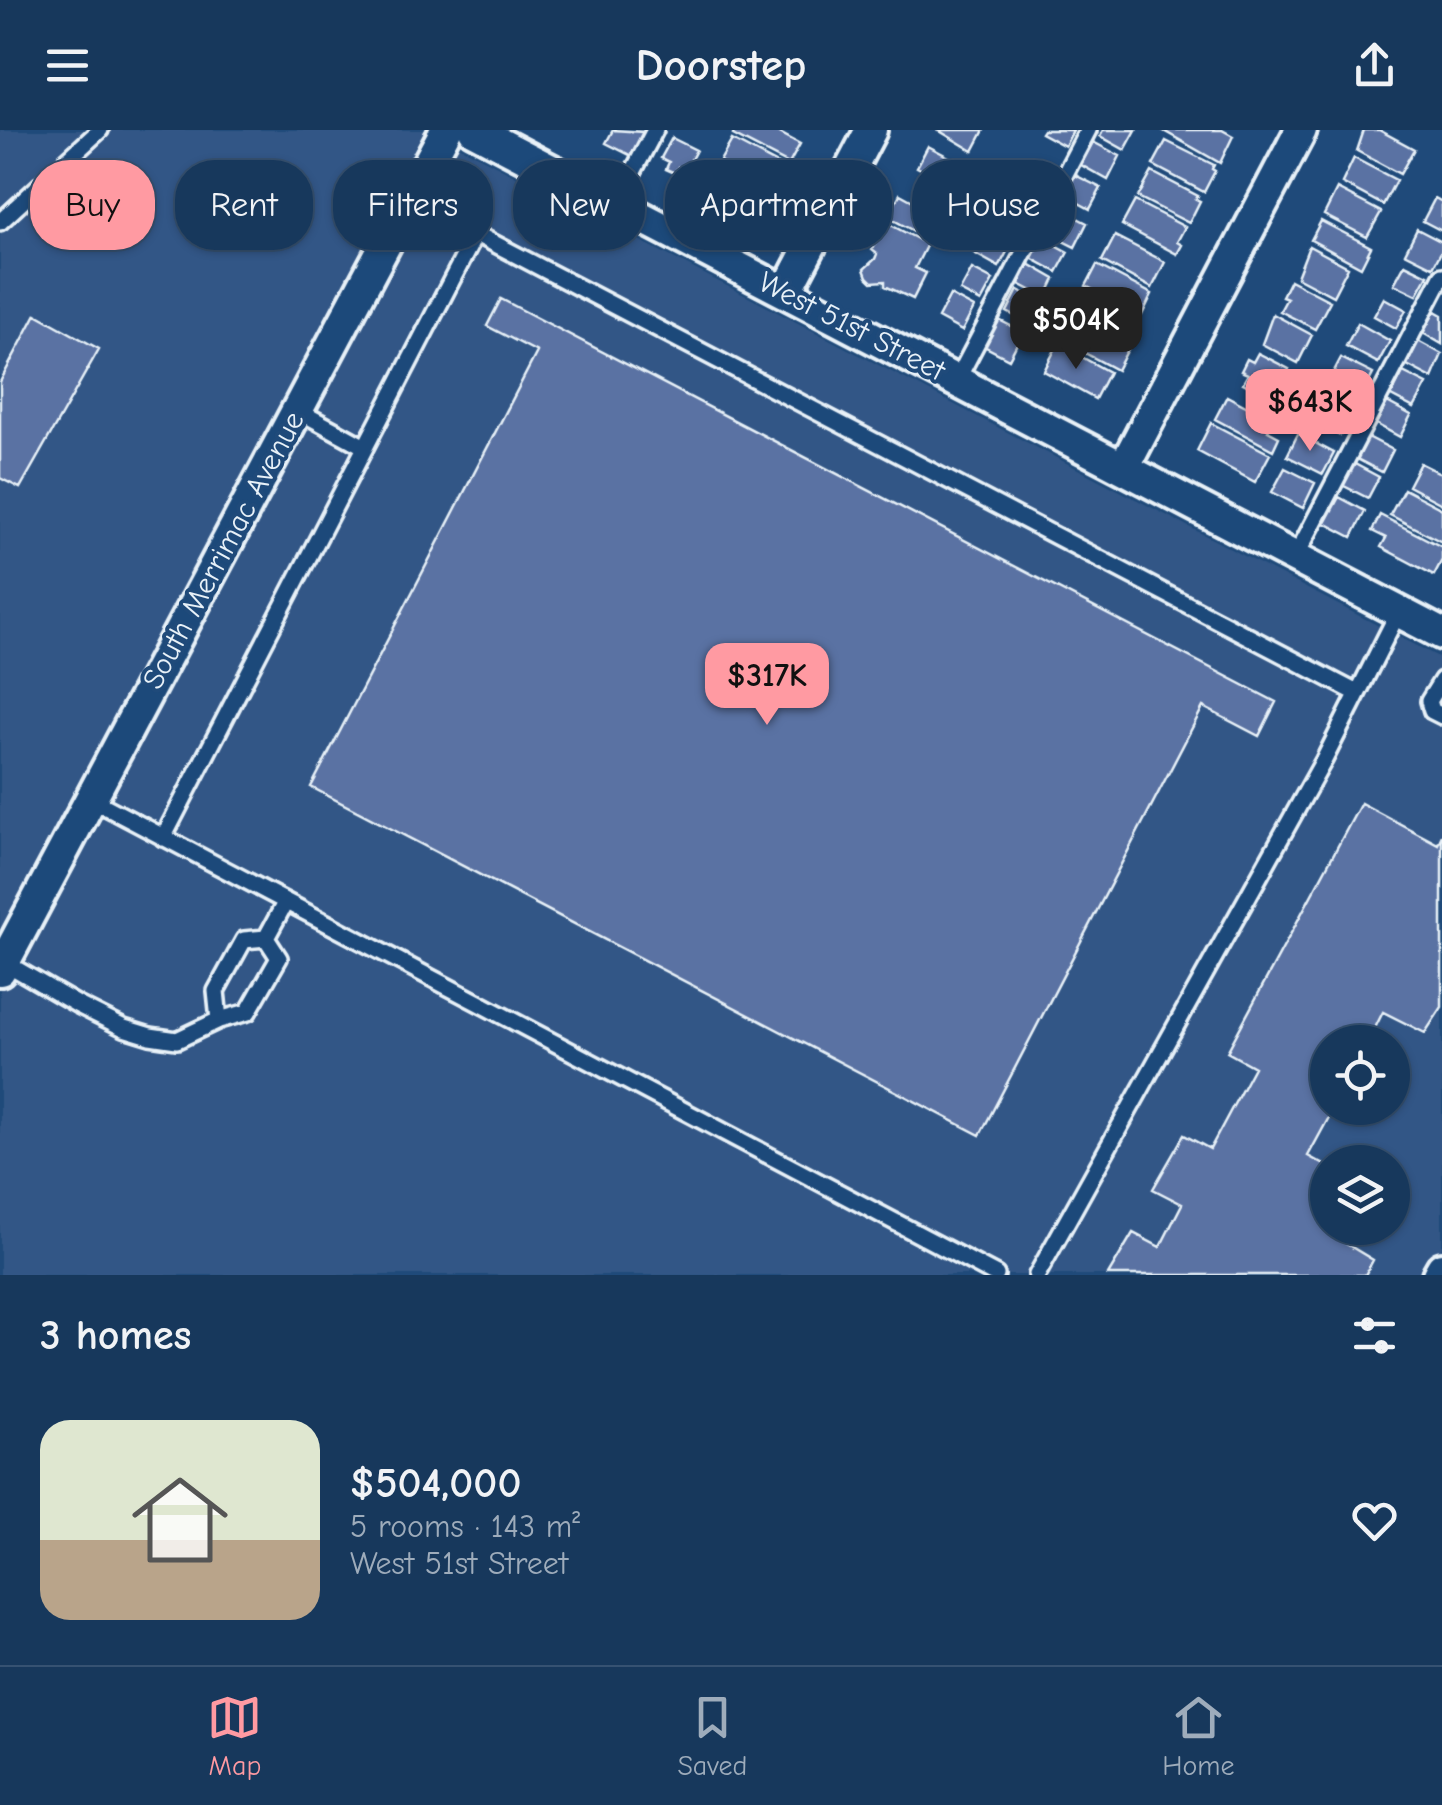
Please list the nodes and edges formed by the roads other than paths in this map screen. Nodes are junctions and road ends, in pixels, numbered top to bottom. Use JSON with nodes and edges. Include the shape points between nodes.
{"nodes":[{"id":1,"x":100,"y":130,"type":"edge"},
{"id":2,"x":446,"y":130,"type":"edge"},
{"id":3,"x":474,"y":130,"type":"edge"},
{"id":4,"x":655,"y":130,"type":"edge"},
{"id":5,"x":871,"y":130,"type":"edge"},
{"id":6,"x":1088,"y":130,"type":"edge"},
{"id":7,"x":1301,"y":130,"type":"edge"},
{"id":8,"x":430,"y":160,"type":"edge"},
{"id":9,"x":532,"y":160,"type":"edge"},
{"id":10,"x":639,"y":160,"type":"edge"},
{"id":11,"x":645,"y":219,"type":"edge"},
{"id":12,"x":0,"y":222,"type":"edge"},
{"id":13,"x":493,"y":242,"type":"edge"},
{"id":14,"x":382,"y":250,"type":"edge"},
{"id":15,"x":467,"y":250,"type":"edge"},
{"id":16,"x":1442,"y":276,"type":"edge"},
{"id":17,"x":786,"y":292,"type":"junction"},
{"id":18,"x":958,"y":380,"type":"junction"},
{"id":19,"x":298,"y":410,"type":"junction"},
{"id":20,"x":365,"y":447,"type":"junction"},
{"id":21,"x":1124,"y":467,"type":"junction"},
{"id":22,"x":1296,"y":556,"type":"junction"},
{"id":23,"x":1399,"y":611,"type":"junction"},
{"id":24,"x":1442,"y":634,"type":"edge"},
{"id":25,"x":1442,"y":680,"type":"edge"},
{"id":26,"x":1358,"y":693,"type":"junction"},
{"id":27,"x":1442,"y":716,"type":"edge"},
{"id":28,"x":90,"y":799,"type":"junction"},
{"id":29,"x":163,"y":838,"type":"junction"},
{"id":30,"x":285,"y":903,"type":"junction"},
{"id":31,"x":266,"y":938,"type":"junction"},
{"id":32,"x":2,"y":966,"type":"edge"},
{"id":33,"x":219,"y":1020,"type":"junction"},
{"id":34,"x":1442,"y":1268,"type":"edge"},
{"id":35,"x":996,"y":1275,"type":"edge"},
{"id":36,"x":1038,"y":1275,"type":"edge"},
{"id":37,"x":1438,"y":1275,"type":"edge"}],
"edges":[{"from":1,"to":12,"type":"lane"},
{"from":2,"to":8,"type":"street","name":"South Merrimac Avenue"},
{"from":3,"to":9,"type":"street","name":"West 51st Street"},
{"from":4,"to":10,"type":"lane"},
{"from":5,"to":17,"type":"street"},
{"from":6,"to":18,"type":"lane"},
{"from":7,"to":21,"type":"street"},
{"from":11,"to":17,"type":"street","name":"West 51st Street"},
{"from":13,"to":26,"type":"lane"},
{"from":14,"to":19,"type":"street","name":"South Merrimac Avenue"},
{"from":15,"to":20,"type":"lane"},
{"from":16,"to":22,"type":"lane"},
{"from":17,"to":18,"type":"street","name":"West 51st Street"},
{"from":18,"to":21,"type":"street","name":"West 51st Street"},
{"from":19,"to":20,"type":"lane"},
{"from":19,"to":28,"type":"street","name":"South Merrimac Avenue"},
{"from":20,"to":29,"type":"lane"},
{"from":21,"to":22,"type":"street","name":"West 51st Street"},
{"from":22,"to":23,"type":"street","name":"West 51st Street"},
{"from":23,"to":24,"type":"street","name":"West 51st Street"},
{"from":23,"to":26,"type":"lane"},
{"from":25,"to":27,"type":"lane","via":[[1429,701]]},
{"from":26,"to":36,"type":"lane"},
{"from":28,"to":29,"type":"lane"},
{"from":28,"to":32,"type":"street","name":"South Merrimac Avenue"},
{"from":29,"to":30,"type":"lane"},
{"from":30,"to":31,"type":"lane"},
{"from":30,"to":35,"type":"lane"},
{"from":31,"to":33,"type":"lane","via":[[244,940],[216,991]]},
{"from":31,"to":33,"type":"lane","via":[[279,958],[267,982],[248,1012]]},
{"from":32,"to":33,"type":"lane","via":[[150,1036],[177,1040]]},
{"from":34,"to":37,"type":"street"}]}
